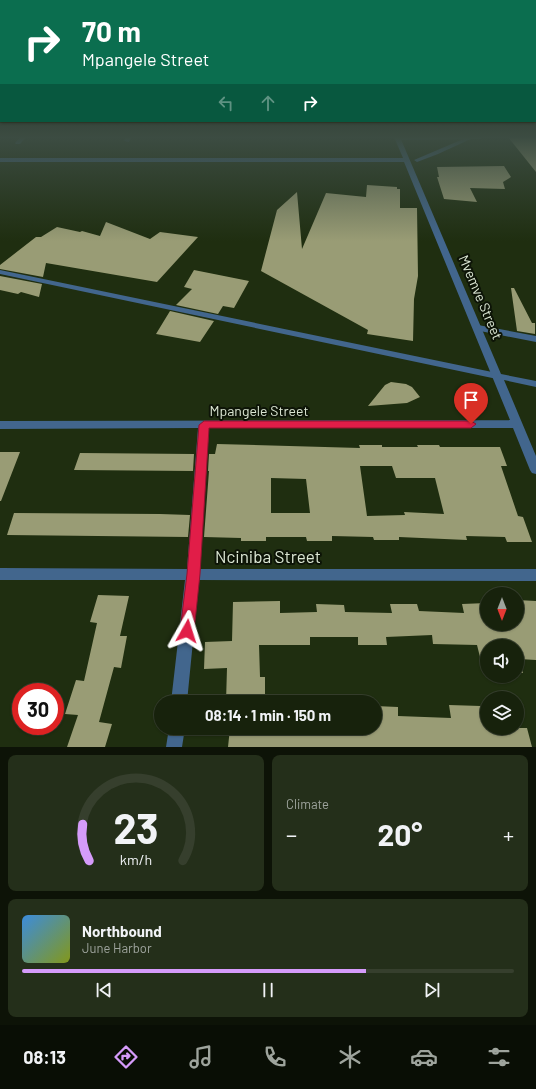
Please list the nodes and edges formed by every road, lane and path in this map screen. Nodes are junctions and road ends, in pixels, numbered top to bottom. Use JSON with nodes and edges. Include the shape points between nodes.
{"nodes":[{"id":1,"x":410,"y":172,"type":"edge"},
{"id":2,"x":0,"y":272,"type":"edge"},
{"id":3,"x":478,"y":328,"type":"junction"},
{"id":4,"x":536,"y":339,"type":"edge"},
{"id":5,"x":497,"y":376,"type":"junction"},
{"id":6,"x":536,"y":384,"type":"edge"},
{"id":7,"x":518,"y":424,"type":"junction"},
{"id":8,"x":0,"y":425,"type":"edge"},
{"id":9,"x":204,"y":425,"type":"junction"},
{"id":10,"x":536,"y":470,"type":"edge"},
{"id":11,"x":0,"y":574,"type":"edge"},
{"id":12,"x":193,"y":574,"type":"junction"},
{"id":13,"x":536,"y":575,"type":"edge"},
{"id":14,"x":180,"y":695,"type":"edge"},
{"id":15,"x":175,"y":735,"type":"edge"},
{"id":16,"x":174,"y":747,"type":"edge"}],
"edges":[{"from":1,"to":3,"type":"street","name":"Mvemve Street"},
{"from":2,"to":5,"type":"street"},
{"from":3,"to":4,"type":"street"},
{"from":3,"to":5,"type":"street","name":"Mvemve Street"},
{"from":5,"to":6,"type":"street"},
{"from":5,"to":7,"type":"street","name":"Mvemve Street"},
{"from":7,"to":9,"type":"street","name":"Mpangele Street"},
{"from":7,"to":10,"type":"street","name":"Mvemve Street"},
{"from":8,"to":9,"type":"street","name":"Mpangele Street"},
{"from":9,"to":12,"type":"street"},
{"from":11,"to":12,"type":"street","name":"Nciniba Street"},
{"from":12,"to":13,"type":"street","name":"Nciniba Street"},
{"from":12,"to":14,"type":"street"},
{"from":15,"to":16,"type":"street"}]}
